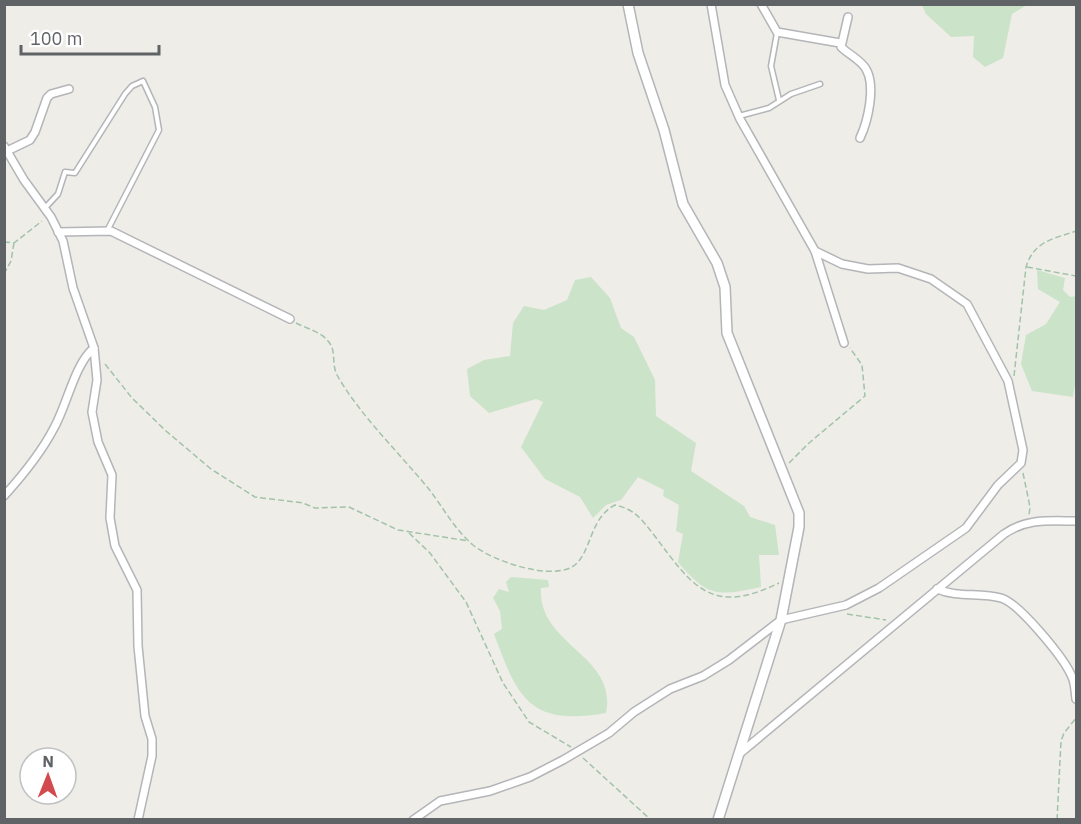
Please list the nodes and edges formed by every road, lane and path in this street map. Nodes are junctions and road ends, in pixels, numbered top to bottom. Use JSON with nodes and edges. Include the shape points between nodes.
{"nodes":[{"id":1,"x":628,"y":4,"type":"edge"},
{"id":2,"x":711,"y":4,"type":"edge"},
{"id":3,"x":761,"y":4,"type":"edge"},
{"id":4,"x":848,"y":17,"type":"dead end"},
{"id":5,"x":777,"y":32,"type":"junction"},
{"id":6,"x":840,"y":43,"type":"junction"},
{"id":7,"x":820,"y":84,"type":"dead end"},
{"id":8,"x":69,"y":89,"type":"dead end"},
{"id":9,"x":779,"y":100,"type":"junction"},
{"id":10,"x":738,"y":116,"type":"junction"},
{"id":11,"x":860,"y":138,"type":"dead end"},
{"id":12,"x":6,"y":148,"type":"edge"},
{"id":13,"x":45,"y":209,"type":"junction"},
{"id":14,"x":51,"y":217,"type":"junction"},
{"id":15,"x":107,"y":231,"type":"junction"},
{"id":16,"x":1077,"y":231,"type":"edge"},
{"id":17,"x":58,"y":232,"type":"junction"},
{"id":18,"x":4,"y":242,"type":"edge"},
{"id":19,"x":15,"y":243,"type":"junction"},
{"id":20,"x":815,"y":250,"type":"junction"},
{"id":21,"x":1026,"y":267,"type":"junction"},
{"id":22,"x":4,"y":274,"type":"edge"},
{"id":23,"x":1077,"y":276,"type":"edge"},
{"id":24,"x":290,"y":320,"type":"joint"},
{"id":25,"x":844,"y":343,"type":"joint"},
{"id":26,"x":95,"y":350,"type":"junction"},
{"id":27,"x":1011,"y":395,"type":"junction"},
{"id":28,"x":1021,"y":463,"type":"junction"},
{"id":29,"x":782,"y":471,"type":"junction"},
{"id":30,"x":4,"y":496,"type":"edge"},
{"id":31,"x":1077,"y":521,"type":"edge"},
{"id":32,"x":1018,"y":525,"type":"junction"},
{"id":33,"x":409,"y":533,"type":"junction"},
{"id":34,"x":469,"y":541,"type":"junction"},
{"id":35,"x":788,"y":579,"type":"junction"},
{"id":36,"x":937,"y":590,"type":"junction"},
{"id":37,"x":835,"y":608,"type":"junction"},
{"id":38,"x":902,"y":619,"type":"junction"},
{"id":39,"x":781,"y":620,"type":"junction"},
{"id":40,"x":1077,"y":699,"type":"edge"},
{"id":41,"x":1077,"y":718,"type":"edge"},
{"id":42,"x":576,"y":752,"type":"junction"},
{"id":43,"x":738,"y":755,"type":"junction"},
{"id":44,"x":138,"y":819,"type":"edge"},
{"id":45,"x":413,"y":819,"type":"edge"},
{"id":46,"x":651,"y":819,"type":"edge"},
{"id":47,"x":718,"y":819,"type":"edge"},
{"id":48,"x":1057,"y":819,"type":"edge"}],
"edges":[{"from":1,"to":29,"type":"street","via":[[638,53],[683,204],[717,263],[725,287],[727,333]]},
{"from":2,"to":10,"type":"street","via":[[725,85]]},
{"from":3,"to":5,"type":"street"},
{"from":4,"to":6,"type":"street"},
{"from":5,"to":6,"type":"street"},
{"from":5,"to":9,"type":"lane","via":[[771,66]]},
{"from":6,"to":11,"type":"street","via":[[863,64],[870,78]]},
{"from":7,"to":9,"type":"lane"},
{"from":8,"to":12,"type":"street","via":[[47,98],[30,140]]},
{"from":9,"to":10,"type":"lane","via":[[769,108]]},
{"from":10,"to":20,"type":"street"},
{"from":12,"to":13,"type":"street"},
{"from":13,"to":14,"type":"street"},
{"from":13,"to":15,"type":"lane","via":[[58,194],[65,172],[75,173],[125,94],[143,81],[159,130]]},
{"from":14,"to":17,"type":"street"},
{"from":14,"to":19,"type":"path"},
{"from":15,"to":17,"type":"street"},
{"from":15,"to":24,"type":"street"},
{"from":16,"to":21,"type":"path","via":[[1046,241],[1030,253]]},
{"from":17,"to":26,"type":"street"},
{"from":18,"to":19,"type":"path"},
{"from":19,"to":22,"type":"path"},
{"from":20,"to":25,"type":"street"},
{"from":20,"to":27,"type":"street","via":[[842,264],[868,269],[898,268],[931,279],[967,304],[1008,381]]},
{"from":21,"to":23,"type":"path"},
{"from":21,"to":27,"type":"path","via":[[1020,346]]},
{"from":24,"to":34,"type":"path","via":[[327,340],[334,351],[336,374]]},
{"from":25,"to":29,"type":"path","via":[[862,365],[865,396]]},
{"from":26,"to":30,"type":"street","via":[[79,368],[54,429],[26,472]]},
{"from":26,"to":33,"type":"path","via":[[132,398],[166,431],[210,469],[255,497],[315,508],[348,507]]},
{"from":26,"to":44,"type":"street","via":[[97,380],[92,412],[98,442],[112,475],[110,518],[115,546],[137,590],[145,716],[152,739]]},
{"from":27,"to":28,"type":"street","via":[[1023,450]]},
{"from":28,"to":32,"type":"path","via":[[1030,507],[1029,514]]},
{"from":28,"to":37,"type":"street","via":[[998,485],[966,528],[879,588]]},
{"from":29,"to":35,"type":"street","via":[[799,513]]},
{"from":31,"to":32,"type":"street","via":[[1035,520]]},
{"from":32,"to":36,"type":"street"},
{"from":33,"to":34,"type":"path"},
{"from":33,"to":42,"type":"path","via":[[466,602],[503,682],[529,722]]},
{"from":34,"to":35,"type":"path","via":[[494,558],[535,570],[558,571],[580,560],[604,511],[615,506],[637,513],[680,571],[708,593],[725,598],[745,596]]},
{"from":35,"to":39,"type":"street"},
{"from":36,"to":38,"type":"street"},
{"from":36,"to":40,"type":"street","via":[[1004,598],[1032,623],[1063,660],[1073,678]]},
{"from":37,"to":38,"type":"path","via":[[850,616]]},
{"from":37,"to":39,"type":"street"},
{"from":38,"to":43,"type":"street"},
{"from":39,"to":42,"type":"street","via":[[729,660],[670,689]]},
{"from":39,"to":43,"type":"street"},
{"from":41,"to":48,"type":"path","via":[[1061,741]]},
{"from":42,"to":45,"type":"street","via":[[530,777],[490,791],[440,801]]},
{"from":42,"to":46,"type":"path"},
{"from":43,"to":47,"type":"street"}]}
